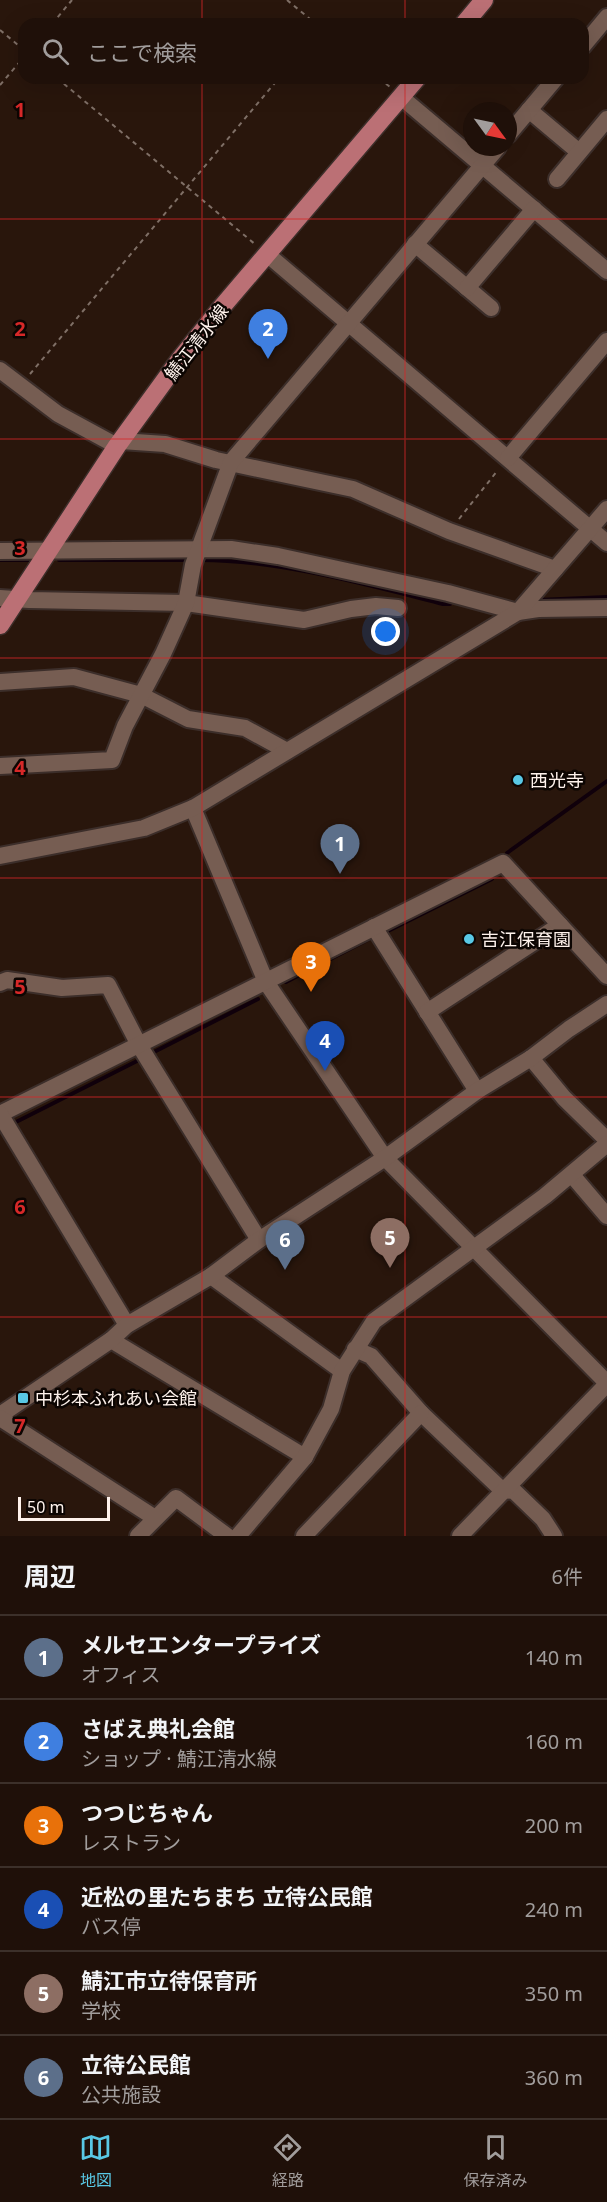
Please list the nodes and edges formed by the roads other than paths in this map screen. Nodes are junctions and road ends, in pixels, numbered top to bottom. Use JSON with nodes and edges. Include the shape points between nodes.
{"nodes":[{"id":1,"x":484,"y":0,"type":"edge"},
{"id":2,"x":607,"y":17,"type":"edge"},
{"id":3,"x":469,"y":18,"type":"edge"},
{"id":4,"x":589,"y":39,"type":"edge"},
{"id":5,"x":412,"y":84,"type":"edge"},
{"id":6,"x":551,"y":84,"type":"edge"},
{"id":7,"x":401,"y":97,"type":"junction"},
{"id":8,"x":529,"y":110,"type":"junction"},
{"id":9,"x":607,"y":119,"type":"edge"},
{"id":10,"x":517,"y":124,"type":"edge"},
{"id":11,"x":579,"y":152,"type":"junction"},
{"id":12,"x":490,"y":156,"type":"edge"},
{"id":13,"x":483,"y":165,"type":"junction"},
{"id":14,"x":557,"y":179,"type":"dead end"},
{"id":15,"x":534,"y":209,"type":"junction"},
{"id":16,"x":415,"y":244,"type":"junction"},
{"id":17,"x":268,"y":255,"type":"junction"},
{"id":18,"x":607,"y":271,"type":"edge"},
{"id":19,"x":467,"y":288,"type":"junction"},
{"id":20,"x":491,"y":308,"type":"dead end"},
{"id":21,"x":348,"y":324,"type":"junction"},
{"id":22,"x":607,"y":341,"type":"edge"},
{"id":23,"x":0,"y":370,"type":"edge"},
{"id":24,"x":119,"y":444,"type":"junction"},
{"id":25,"x":508,"y":458,"type":"junction"},
{"id":26,"x":231,"y":462,"type":"junction"},
{"id":27,"x":607,"y":509,"type":"edge"},
{"id":28,"x":590,"y":529,"type":"junction"},
{"id":29,"x":607,"y":543,"type":"edge"},
{"id":30,"x":50,"y":550,"type":"junction"},
{"id":31,"x":0,"y":551,"type":"edge"},
{"id":32,"x":196,"y":557,"type":"junction"},
{"id":33,"x":555,"y":569,"type":"junction"},
{"id":34,"x":9,"y":598,"type":"edge"},
{"id":35,"x":186,"y":603,"type":"junction"},
{"id":36,"x":398,"y":608,"type":"dead end"},
{"id":37,"x":607,"y":608,"type":"edge"},
{"id":38,"x":518,"y":612,"type":"junction"},
{"id":39,"x":0,"y":625,"type":"edge"},
{"id":40,"x":0,"y":682,"type":"edge"},
{"id":41,"x":141,"y":695,"type":"junction"},
{"id":42,"x":287,"y":751,"type":"junction"},
{"id":43,"x":0,"y":766,"type":"edge"},
{"id":44,"x":193,"y":808,"type":"junction"},
{"id":45,"x":0,"y":856,"type":"edge"},
{"id":46,"x":560,"y":925,"type":"junction"},
{"id":47,"x":374,"y":927,"type":"junction"},
{"id":48,"x":607,"y":976,"type":"edge"},
{"id":49,"x":266,"y":982,"type":"junction"},
{"id":50,"x":0,"y":983,"type":"edge"},
{"id":51,"x":607,"y":1004,"type":"edge"},
{"id":52,"x":427,"y":1011,"type":"junction"},
{"id":53,"x":139,"y":1045,"type":"junction"},
{"id":54,"x":531,"y":1058,"type":"junction"},
{"id":55,"x":477,"y":1091,"type":"junction"},
{"id":56,"x":0,"y":1114,"type":"edge"},
{"id":57,"x":607,"y":1142,"type":"edge"},
{"id":58,"x":385,"y":1158,"type":"junction"},
{"id":59,"x":572,"y":1175,"type":"junction"},
{"id":60,"x":607,"y":1216,"type":"edge"},
{"id":61,"x":259,"y":1240,"type":"junction"},
{"id":62,"x":474,"y":1247,"type":"junction"},
{"id":63,"x":211,"y":1276,"type":"junction"},
{"id":64,"x":127,"y":1325,"type":"junction"},
{"id":65,"x":111,"y":1340,"type":"junction"},
{"id":66,"x":355,"y":1349,"type":"junction"},
{"id":67,"x":342,"y":1371,"type":"junction"},
{"id":68,"x":607,"y":1383,"type":"edge"},
{"id":69,"x":421,"y":1413,"type":"junction"},
{"id":70,"x":0,"y":1416,"type":"edge"},
{"id":71,"x":305,"y":1457,"type":"junction"},
{"id":72,"x":502,"y":1490,"type":"junction"},
{"id":73,"x":155,"y":1518,"type":"junction"},
{"id":74,"x":138,"y":1536,"type":"edge"},
{"id":75,"x":227,"y":1536,"type":"edge"},
{"id":76,"x":238,"y":1536,"type":"edge"},
{"id":77,"x":304,"y":1536,"type":"edge"},
{"id":78,"x":460,"y":1536,"type":"edge"},
{"id":79,"x":554,"y":1536,"type":"edge"}],
"edges":[{"from":1,"to":3,"type":"main road"},
{"from":2,"to":4,"type":"street"},
{"from":5,"to":7,"type":"main road","name":"鯖江清水線"},
{"from":6,"to":8,"type":"street"},
{"from":7,"to":13,"type":"street"},
{"from":7,"to":17,"type":"main road","name":"鯖江清水線"},
{"from":8,"to":10,"type":"street"},
{"from":8,"to":11,"type":"street"},
{"from":9,"to":11,"type":"street"},
{"from":11,"to":14,"type":"street"},
{"from":12,"to":13,"type":"street"},
{"from":13,"to":15,"type":"street"},
{"from":13,"to":16,"type":"street"},
{"from":15,"to":18,"type":"street"},
{"from":15,"to":19,"type":"street"},
{"from":16,"to":19,"type":"street"},
{"from":16,"to":21,"type":"street"},
{"from":17,"to":21,"type":"street"},
{"from":17,"to":24,"type":"main road","name":"鯖江清水線","via":[[181,358]]},
{"from":19,"to":20,"type":"street"},
{"from":21,"to":25,"type":"street"},
{"from":21,"to":26,"type":"street"},
{"from":22,"to":25,"type":"street"},
{"from":23,"to":24,"type":"street","via":[[58,414]]},
{"from":24,"to":26,"type":"street","via":[[165,444]]},
{"from":24,"to":30,"type":"main road","name":"鯖江清水線"},
{"from":25,"to":28,"type":"street"},
{"from":26,"to":32,"type":"street"},
{"from":26,"to":33,"type":"street","via":[[353,489],[449,531]]},
{"from":27,"to":28,"type":"street"},
{"from":28,"to":29,"type":"street"},
{"from":28,"to":33,"type":"street"},
{"from":30,"to":31,"type":"street"},
{"from":30,"to":32,"type":"street"},
{"from":30,"to":34,"type":"main road","name":"鯖江清水線"},
{"from":32,"to":35,"type":"street"},
{"from":32,"to":38,"type":"street","via":[[231,549],[278,556]]},
{"from":33,"to":38,"type":"street"},
{"from":34,"to":35,"type":"street"},
{"from":34,"to":39,"type":"main road","name":"鯖江清水線"},
{"from":35,"to":36,"type":"street","via":[[304,620],[351,609]]},
{"from":35,"to":41,"type":"street"},
{"from":37,"to":38,"type":"street"},
{"from":38,"to":42,"type":"street"},
{"from":40,"to":41,"type":"street","via":[[74,677]]},
{"from":41,"to":42,"type":"street","via":[[188,719],[245,728]]},
{"from":41,"to":43,"type":"street","via":[[112,760]]},
{"from":42,"to":44,"type":"street"},
{"from":44,"to":45,"type":"street","via":[[144,828]]},
{"from":44,"to":49,"type":"street"},
{"from":46,"to":47,"type":"street","via":[[503,863]]},
{"from":46,"to":48,"type":"street"},
{"from":46,"to":52,"type":"street"},
{"from":47,"to":49,"type":"street"},
{"from":47,"to":52,"type":"street"},
{"from":49,"to":53,"type":"street"},
{"from":49,"to":58,"type":"street"},
{"from":50,"to":53,"type":"street","via":[[7,980],[62,988],[108,985]]},
{"from":51,"to":54,"type":"street"},
{"from":52,"to":55,"type":"street"},
{"from":53,"to":56,"type":"street"},
{"from":53,"to":61,"type":"street"},
{"from":54,"to":55,"type":"street"},
{"from":54,"to":57,"type":"street"},
{"from":55,"to":58,"type":"street"},
{"from":56,"to":64,"type":"street"},
{"from":57,"to":59,"type":"street"},
{"from":58,"to":61,"type":"street"},
{"from":58,"to":62,"type":"street"},
{"from":59,"to":60,"type":"street"},
{"from":59,"to":62,"type":"street"},
{"from":61,"to":63,"type":"street"},
{"from":62,"to":66,"type":"street","via":[[374,1321]]},
{"from":62,"to":68,"type":"street"},
{"from":63,"to":64,"type":"street"},
{"from":63,"to":67,"type":"street"},
{"from":64,"to":65,"type":"street"},
{"from":65,"to":70,"type":"street"},
{"from":65,"to":71,"type":"street"},
{"from":66,"to":67,"type":"street"},
{"from":66,"to":69,"type":"street","via":[[371,1356]]},
{"from":67,"to":71,"type":"street","via":[[331,1409]]},
{"from":68,"to":72,"type":"street"},
{"from":69,"to":72,"type":"street"},
{"from":69,"to":77,"type":"street"},
{"from":70,"to":73,"type":"street"},
{"from":71,"to":76,"type":"street"},
{"from":72,"to":78,"type":"street"},
{"from":72,"to":79,"type":"street","via":[[514,1491],[543,1519]]},
{"from":73,"to":74,"type":"street"},
{"from":73,"to":75,"type":"street","via":[[176,1498]]}]}
